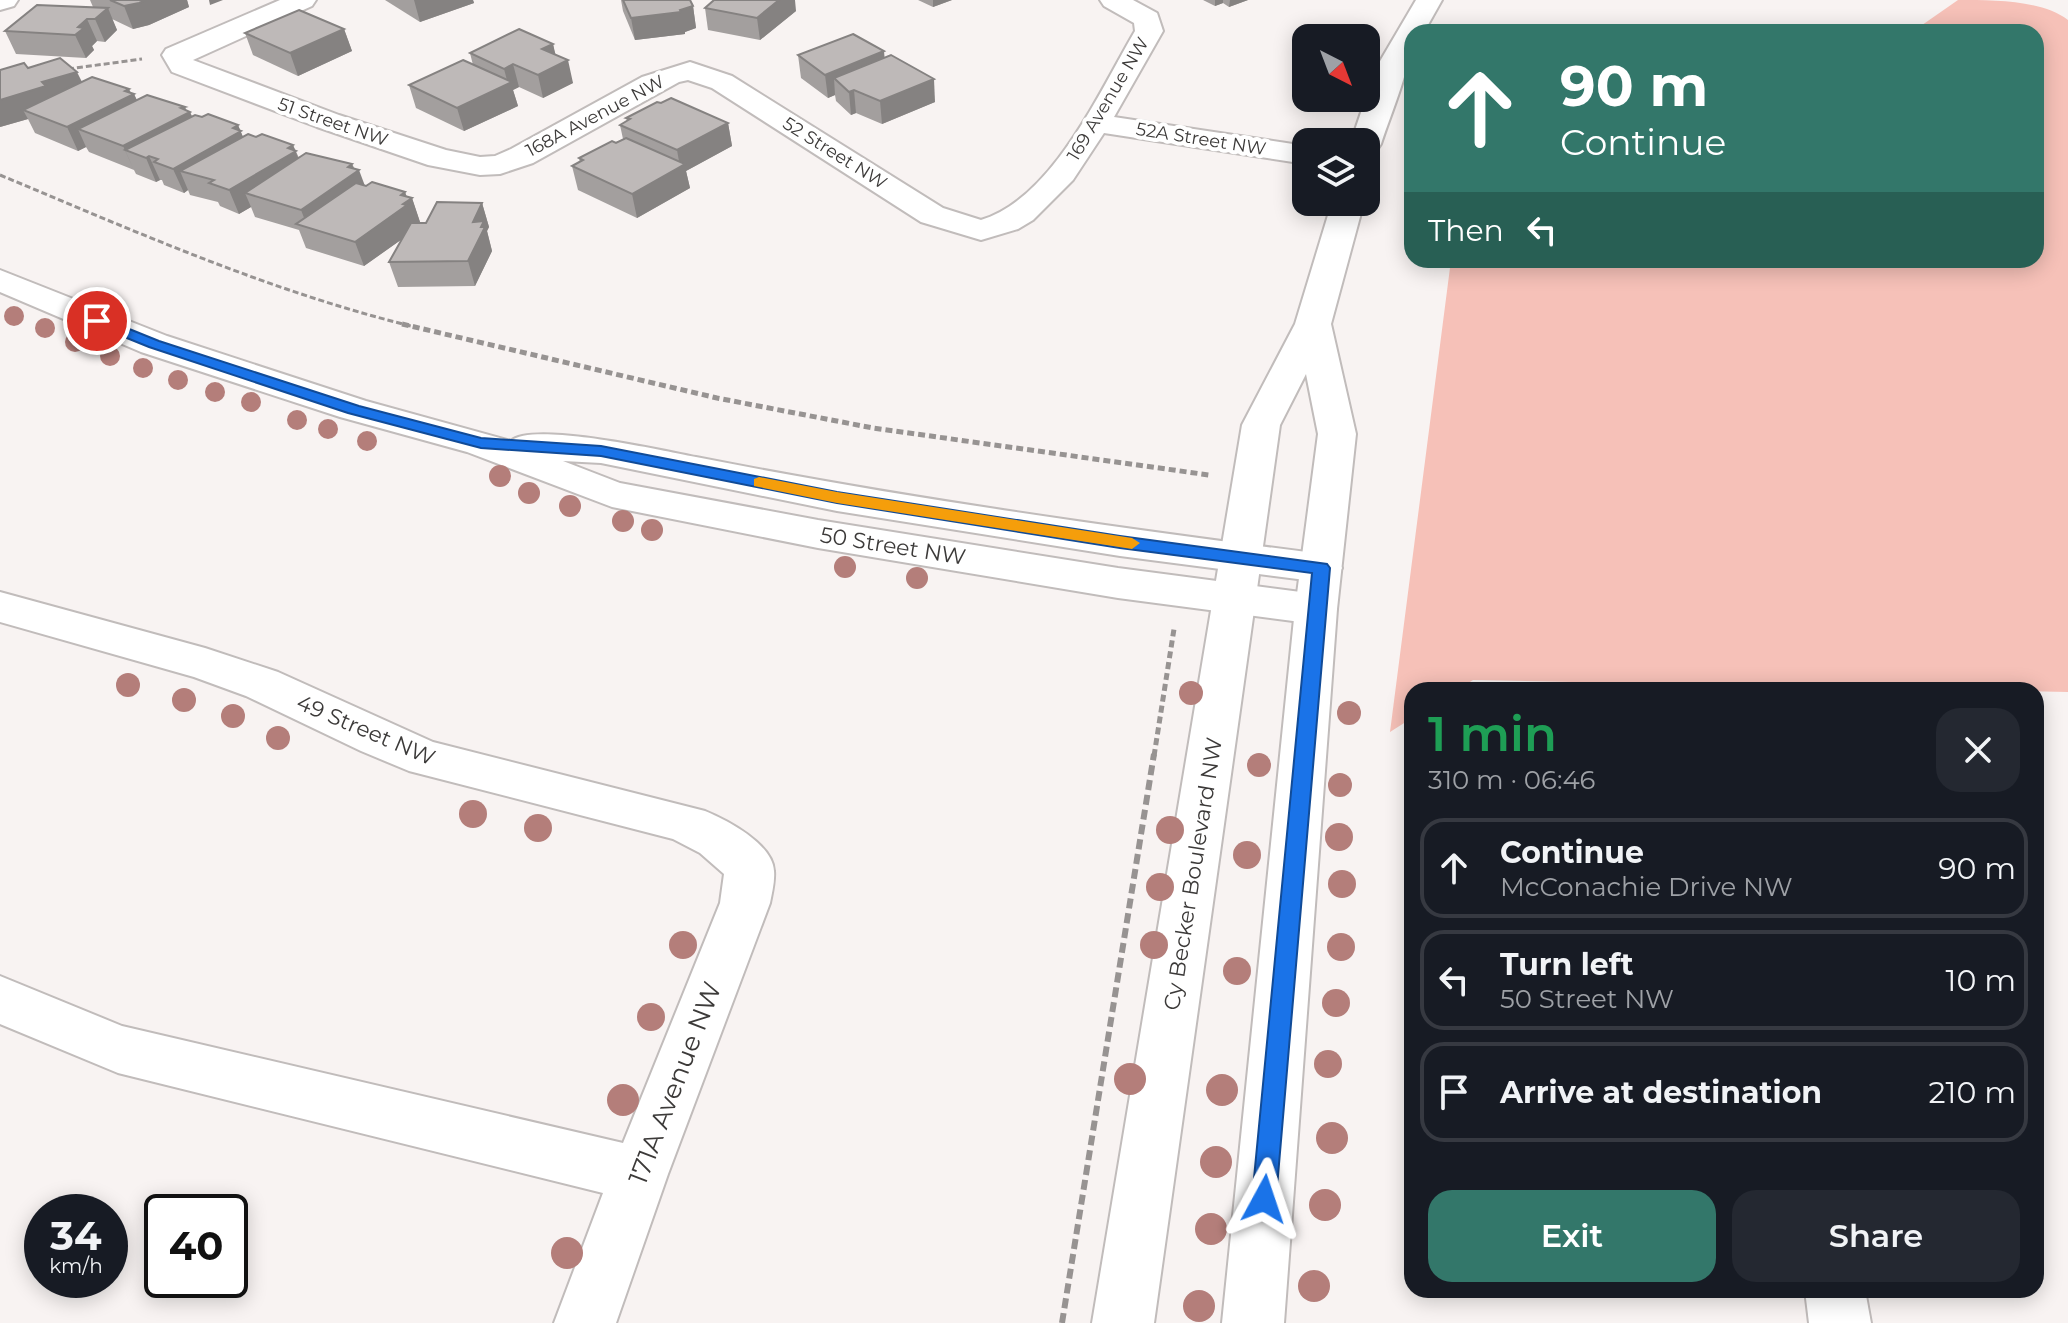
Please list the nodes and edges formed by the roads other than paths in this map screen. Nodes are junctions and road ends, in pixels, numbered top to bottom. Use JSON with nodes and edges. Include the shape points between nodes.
{"nodes":[{"id":1,"x":303,"y":0,"type":"edge"},
{"id":2,"x":1113,"y":0,"type":"edge"},
{"id":3,"x":1429,"y":0,"type":"edge"},
{"id":4,"x":1415,"y":24,"type":"edge"},
{"id":5,"x":1404,"y":44,"type":"edge"},
{"id":6,"x":690,"y":71,"type":"joint"},
{"id":7,"x":1095,"y":123,"type":"junction"},
{"id":8,"x":1371,"y":128,"type":"edge"},
{"id":9,"x":1292,"y":153,"type":"edge"},
{"id":10,"x":500,"y":165,"type":"joint"},
{"id":11,"x":1344,"y":216,"type":"edge"},
{"id":12,"x":981,"y":230,"type":"joint"},
{"id":13,"x":0,"y":280,"type":"edge"},
{"id":14,"x":1313,"y":324,"type":"junction"},
{"id":15,"x":481,"y":443,"type":"junction"},
{"id":16,"x":1238,"y":578,"type":"junction"},
{"id":17,"x":1318,"y":588,"type":"junction"},
{"id":18,"x":0,"y":607,"type":"edge"},
{"id":19,"x":733,"y":847,"type":"joint"},
{"id":20,"x":0,"y":999,"type":"edge"},
{"id":21,"x":639,"y":1174,"type":"junction"},
{"id":22,"x":1836,"y":1298,"type":"edge"},
{"id":23,"x":585,"y":1323,"type":"edge"},
{"id":24,"x":1123,"y":1323,"type":"edge"},
{"id":25,"x":1253,"y":1323,"type":"edge"},
{"id":26,"x":1840,"y":1323,"type":"edge"}],
"edges":[{"from":1,"to":10,"type":"street","name":"51 Street NW","via":[[176,55],[182,66],[342,126],[439,158]]},
{"from":2,"to":7,"type":"street","name":"169 Avenue NW","via":[[1147,19],[1149,31]]},
{"from":3,"to":4,"type":"street"},
{"from":5,"to":8,"type":"street","via":[[1390,68]]},
{"from":6,"to":10,"type":"street","name":"168A Avenue NW","via":[[652,83]]},
{"from":6,"to":12,"type":"street","name":"52 Street NW","via":[[722,82],[932,215]]},
{"from":7,"to":9,"type":"street","name":"52A Street NW"},
{"from":7,"to":12,"type":"street","name":"169 Avenue NW","via":[[1078,153],[1036,202],[1007,222]]},
{"from":11,"to":14,"type":"street","name":"Cy Becker Boulevard NW"},
{"from":13,"to":15,"type":"street","name":"50 Street NW","via":[[154,344],[367,413]]},
{"from":14,"to":16,"type":"street","name":"Cy Becker Boulevard NW","via":[[1261,425]]},
{"from":14,"to":17,"type":"street","via":[[1337,434]]},
{"from":15,"to":16,"type":"street","name":"50 Street NW","via":[[601,451],[837,498],[1190,551]]},
{"from":15,"to":16,"type":"street","name":"50 Street NW","via":[[612,494],[833,536],[1182,592]]},
{"from":16,"to":17,"type":"street","name":"50 Street NW"},
{"from":16,"to":24,"type":"street","name":"Cy Becker Boulevard NW"},
{"from":17,"to":25,"type":"street"},
{"from":18,"to":19,"type":"street","name":"49 Street NW","via":[[262,684],[425,758],[676,821],[708,831]]},
{"from":19,"to":21,"type":"street","name":"171A Avenue NW","via":[[750,869],[745,903]]},
{"from":20,"to":21,"type":"street","via":[[118,1049]]},
{"from":21,"to":23,"type":"street","name":"171A Avenue NW"},
{"from":22,"to":26,"type":"street"}]}
